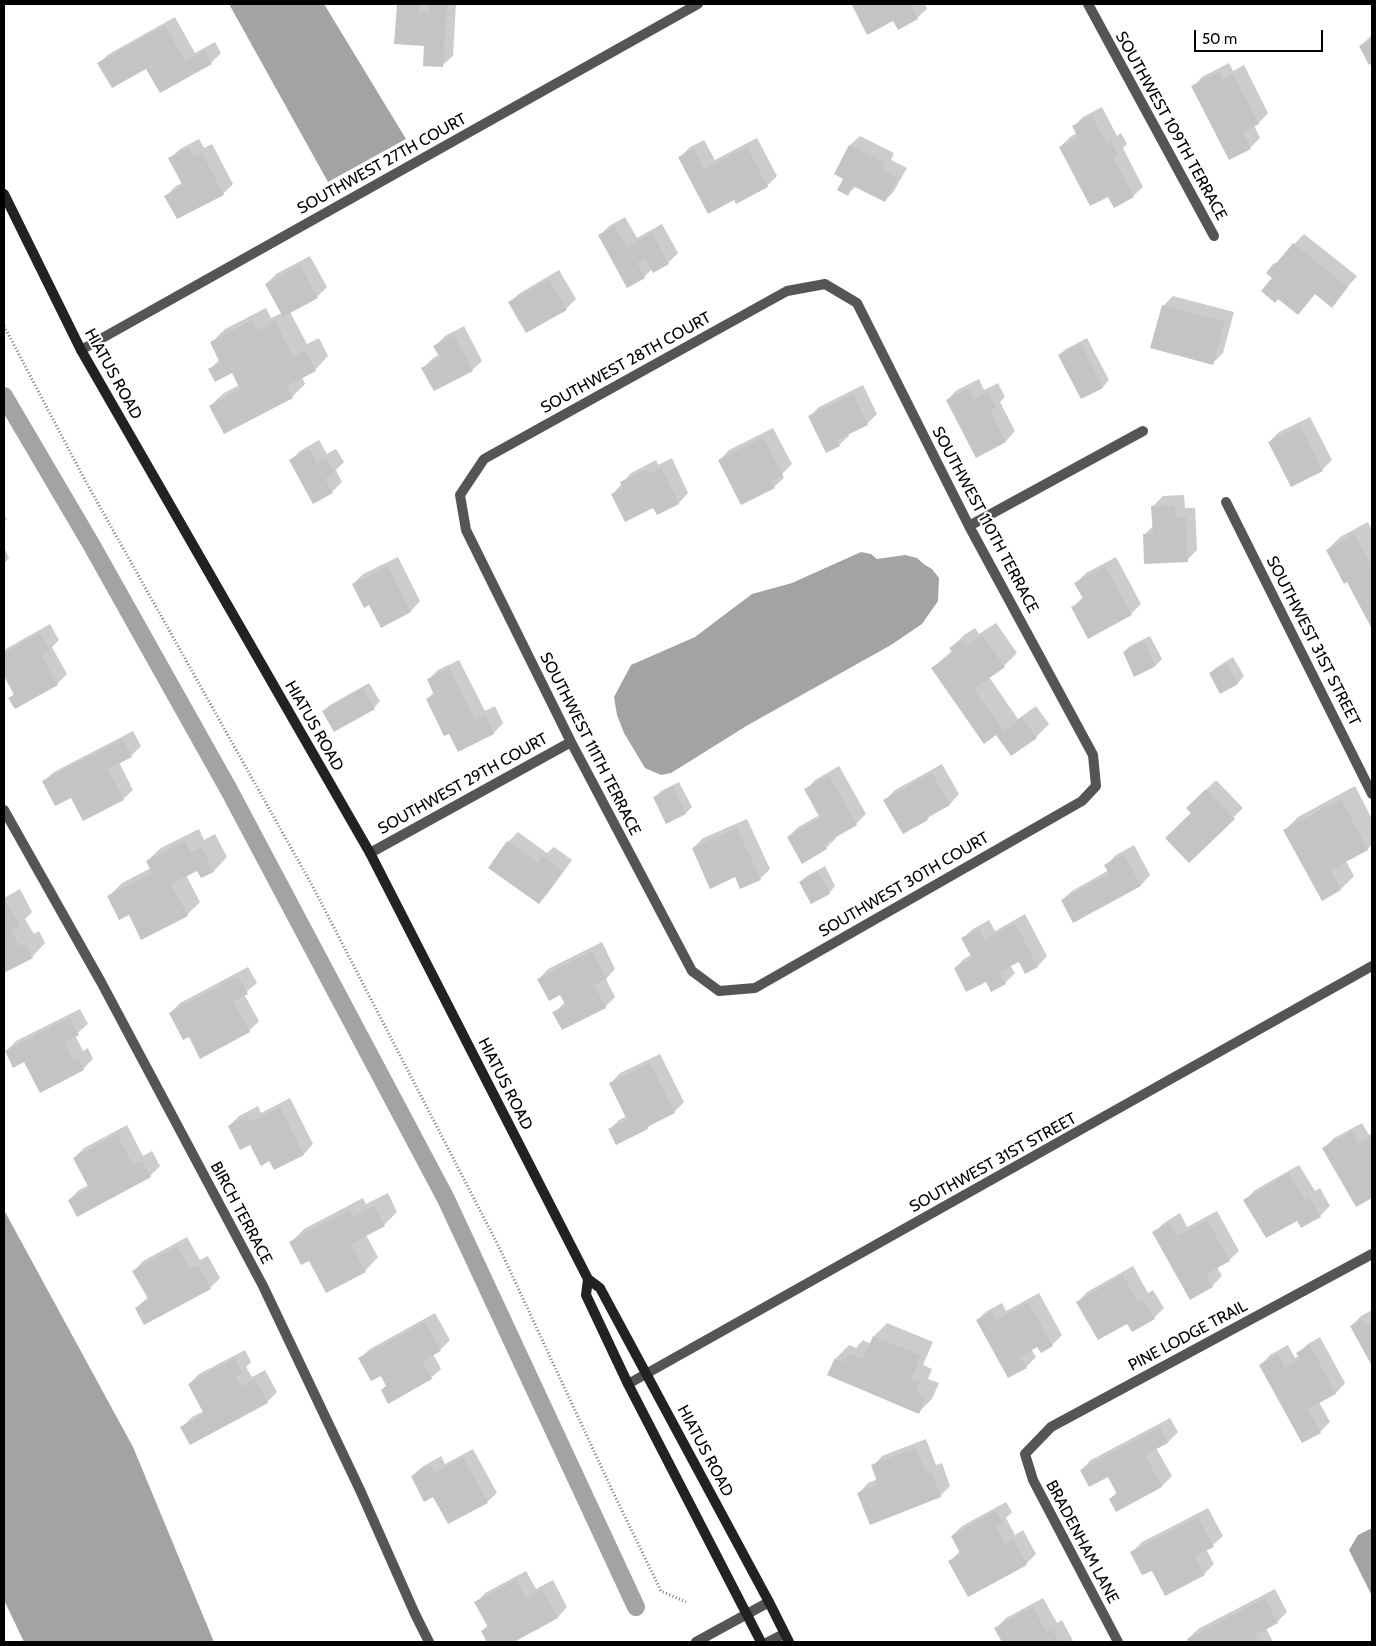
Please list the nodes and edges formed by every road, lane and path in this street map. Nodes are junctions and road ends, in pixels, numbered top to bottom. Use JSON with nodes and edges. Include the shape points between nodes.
{"nodes":[{"id":1,"x":698,"y":4,"type":"edge"},
{"id":2,"x":1088,"y":4,"type":"edge"},
{"id":3,"x":4,"y":194,"type":"edge"},
{"id":4,"x":1214,"y":236,"type":"dead end"},
{"id":5,"x":825,"y":284,"type":"joint"},
{"id":6,"x":4,"y":326,"type":"edge"},
{"id":7,"x":81,"y":350,"type":"junction"},
{"id":8,"x":1143,"y":431,"type":"dead end"},
{"id":9,"x":460,"y":495,"type":"joint"},
{"id":10,"x":1226,"y":502,"type":"dead end"},
{"id":11,"x":969,"y":526,"type":"junction"},
{"id":12,"x":571,"y":742,"type":"junction"},
{"id":13,"x":1096,"y":786,"type":"joint"},
{"id":14,"x":1372,"y":794,"type":"edge"},
{"id":15,"x":4,"y":810,"type":"edge"},
{"id":16,"x":370,"y":853,"type":"junction"},
{"id":17,"x":1372,"y":966,"type":"edge"},
{"id":18,"x":719,"y":992,"type":"joint"},
{"id":19,"x":1372,"y":1254,"type":"edge"},
{"id":20,"x":588,"y":1279,"type":"junction"},
{"id":21,"x":647,"y":1374,"type":"junction"},
{"id":22,"x":628,"y":1384,"type":"junction"},
{"id":23,"x":1025,"y":1454,"type":"joint"},
{"id":24,"x":686,"y":1602,"type":"dead end"},
{"id":25,"x":769,"y":1602,"type":"junction"},
{"id":26,"x":746,"y":1616,"type":"junction"},
{"id":27,"x":786,"y":1638,"type":"edge"},
{"id":28,"x":429,"y":1642,"type":"edge"},
{"id":29,"x":696,"y":1642,"type":"edge"},
{"id":30,"x":761,"y":1642,"type":"edge"},
{"id":31,"x":768,"y":1642,"type":"edge"},
{"id":32,"x":1118,"y":1642,"type":"edge"}],
"edges":[{"from":1,"to":7,"type":"street","name":"SOUTHWEST 27TH COURT"},
{"from":2,"to":4,"type":"street","name":"SOUTHWEST 109TH TERRACE"},
{"from":3,"to":7,"type":"street","name":"HIATUS ROAD"},
{"from":5,"to":9,"type":"street","name":"SOUTHWEST 28TH COURT","via":[[787,291],[484,459]]},
{"from":5,"to":11,"type":"street","name":"SOUTHWEST 110TH TERRACE","via":[[857,303]]},
{"from":6,"to":24,"type":"path","via":[[91,490],[322,904],[499,1247],[661,1591]]},
{"from":7,"to":16,"type":"street","name":"HIATUS ROAD"},
{"from":8,"to":11,"type":"street"},
{"from":9,"to":12,"type":"street","name":"SOUTHWEST 111TH TERRACE","via":[[466,530]]},
{"from":10,"to":14,"type":"street","name":"SOUTHWEST 31ST STREET"},
{"from":11,"to":13,"type":"street","name":"SOUTHWEST 110TH TERRACE","via":[[1094,755]]},
{"from":12,"to":16,"type":"street","name":"SOUTHWEST 29TH COURT"},
{"from":12,"to":18,"type":"street","name":"SOUTHWEST 111TH TERRACE","via":[[692,971]]},
{"from":13,"to":18,"type":"street","name":"SOUTHWEST 30TH COURT","via":[[1082,801],[755,988]]},
{"from":15,"to":28,"type":"street","name":"BIRCH TERRACE","via":[[101,982],[263,1286]]},
{"from":16,"to":20,"type":"street","name":"HIATUS ROAD"},
{"from":17,"to":21,"type":"street","name":"SOUTHWEST 31ST STREET"},
{"from":19,"to":23,"type":"street","name":"PINE LODGE TRAIL","via":[[1051,1427]]},
{"from":20,"to":21,"type":"street","name":"HIATUS ROAD","via":[[600,1288]]},
{"from":20,"to":22,"type":"street","name":"HIATUS ROAD","via":[[586,1296]]},
{"from":21,"to":22,"type":"street","name":"SOUTHWEST 31ST STREET"},
{"from":21,"to":25,"type":"street","name":"HIATUS ROAD"},
{"from":22,"to":26,"type":"street","name":"HIATUS ROAD"},
{"from":23,"to":32,"type":"street","name":"BRADENHAM LANE","via":[[1033,1480]]},
{"from":25,"to":26,"type":"street"},
{"from":25,"to":27,"type":"street","name":"HIATUS ROAD"},
{"from":26,"to":29,"type":"street"},
{"from":26,"to":30,"type":"street","name":"HIATUS ROAD"},
{"from":27,"to":31,"type":"street"}]}
